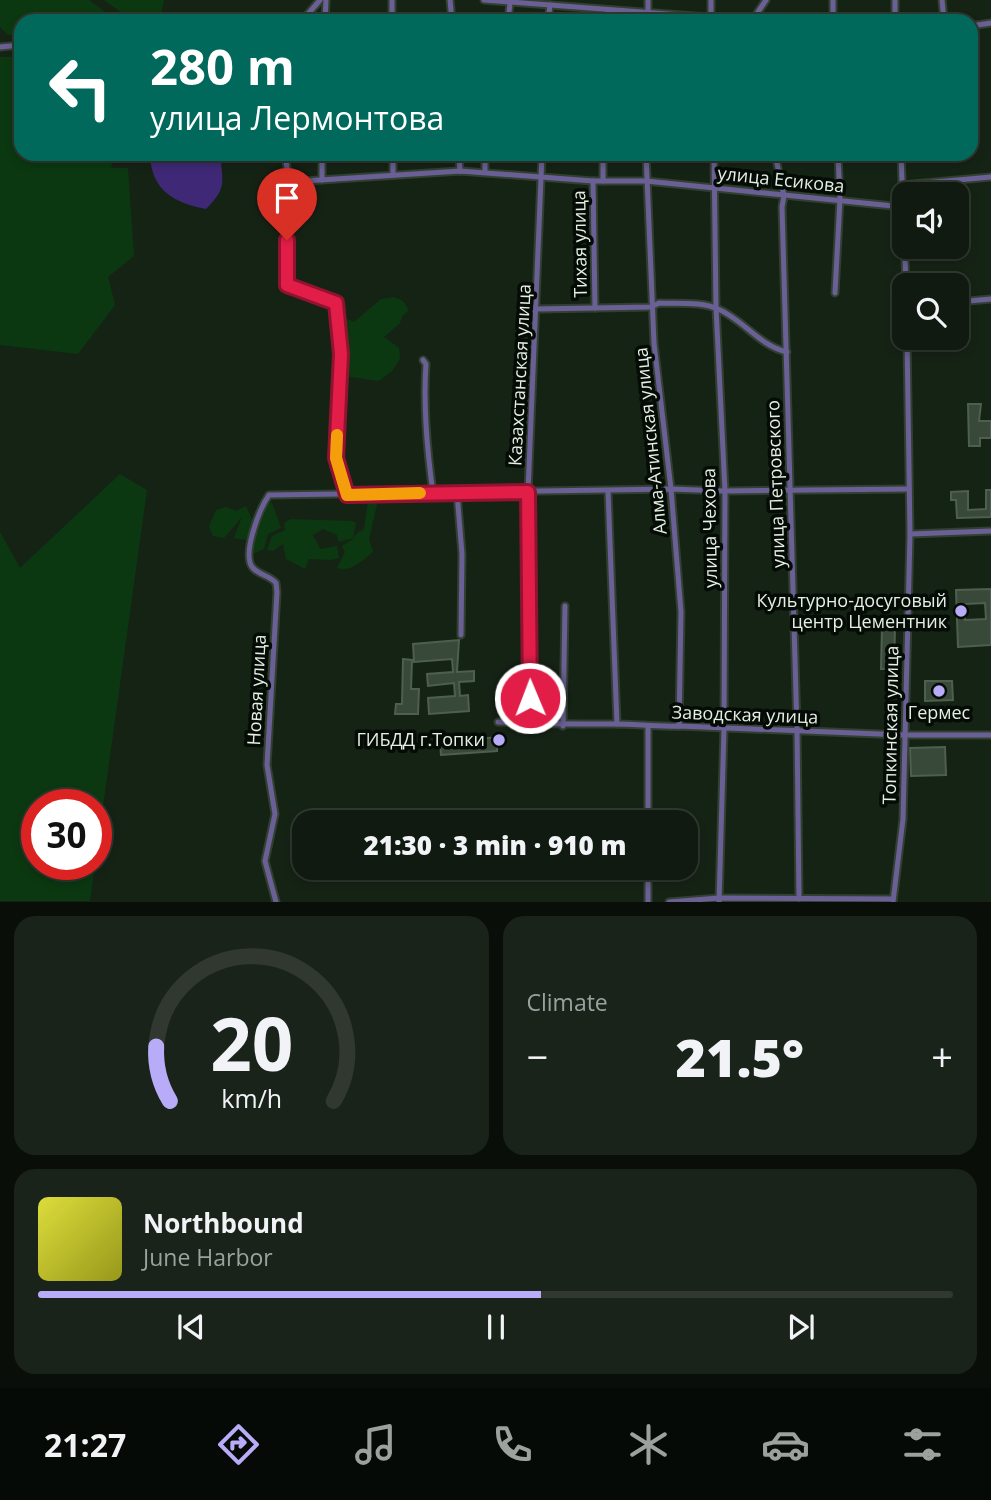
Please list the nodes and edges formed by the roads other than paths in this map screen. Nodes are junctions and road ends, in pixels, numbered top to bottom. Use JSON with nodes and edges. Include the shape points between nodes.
{"nodes":[{"id":1,"x":320,"y":0,"type":"edge"},
{"id":2,"x":484,"y":0,"type":"edge"},
{"id":3,"x":648,"y":0,"type":"edge"},
{"id":4,"x":510,"y":3,"type":"junction"},
{"id":5,"x":550,"y":5,"type":"junction"},
{"id":6,"x":608,"y":10,"type":"junction"},
{"id":7,"x":648,"y":13,"type":"junction"},
{"id":8,"x":308,"y":14,"type":"edge"},
{"id":9,"x":509,"y":14,"type":"edge"},
{"id":10,"x":549,"y":14,"type":"edge"},
{"id":11,"x":608,"y":14,"type":"edge"},
{"id":12,"x":661,"y":14,"type":"edge"},
{"id":13,"x":286,"y":161,"type":"edge"},
{"id":14,"x":322,"y":161,"type":"edge"},
{"id":15,"x":393,"y":161,"type":"edge"},
{"id":16,"x":459,"y":161,"type":"edge"},
{"id":17,"x":485,"y":161,"type":"edge"},
{"id":18,"x":542,"y":161,"type":"edge"},
{"id":19,"x":603,"y":161,"type":"edge"},
{"id":20,"x":646,"y":161,"type":"edge"},
{"id":21,"x":714,"y":161,"type":"edge"},
{"id":22,"x":776,"y":161,"type":"edge"},
{"id":23,"x":838,"y":161,"type":"edge"},
{"id":24,"x":901,"y":161,"type":"edge"},
{"id":25,"x":460,"y":171,"type":"junction"},
{"id":26,"x":485,"y":171,"type":"junction"},
{"id":27,"x":393,"y":175,"type":"junction"},
{"id":28,"x":541,"y":177,"type":"junction"},
{"id":29,"x":991,"y":177,"type":"edge"},
{"id":30,"x":322,"y":180,"type":"junction"},
{"id":31,"x":593,"y":181,"type":"junction"},
{"id":32,"x":603,"y":181,"type":"junction"},
{"id":33,"x":646,"y":181,"type":"junction"},
{"id":34,"x":902,"y":182,"type":"edge"},
{"id":35,"x":935,"y":182,"type":"edge"},
{"id":36,"x":289,"y":183,"type":"junction"},
{"id":37,"x":715,"y":187,"type":"junction"},
{"id":38,"x":784,"y":196,"type":"junction"},
{"id":39,"x":840,"y":200,"type":"junction"},
{"id":40,"x":892,"y":206,"type":"edge"},
{"id":41,"x":835,"y":293,"type":"dead end"},
{"id":42,"x":991,"y":299,"type":"edge"},
{"id":43,"x":969,"y":301,"type":"edge"},
{"id":44,"x":651,"y":307,"type":"junction"},
{"id":45,"x":716,"y":307,"type":"junction"},
{"id":46,"x":595,"y":308,"type":"junction"},
{"id":47,"x":537,"y":309,"type":"junction"},
{"id":48,"x":907,"y":350,"type":"edge"},
{"id":49,"x":786,"y":352,"type":"junction"},
{"id":50,"x":423,"y":360,"type":"dead end"},
{"id":51,"x":671,"y":489,"type":"junction"},
{"id":52,"x":909,"y":489,"type":"junction"},
{"id":53,"x":789,"y":490,"type":"junction"},
{"id":54,"x":608,"y":491,"type":"junction"},
{"id":55,"x":724,"y":491,"type":"junction"},
{"id":56,"x":528,"y":492,"type":"junction"},
{"id":57,"x":433,"y":493,"type":"junction"},
{"id":58,"x":457,"y":493,"type":"junction"},
{"id":59,"x":347,"y":495,"type":"junction"},
{"id":60,"x":991,"y":531,"type":"edge"},
{"id":61,"x":910,"y":534,"type":"junction"},
{"id":62,"x":565,"y":606,"type":"dead end"},
{"id":63,"x":461,"y":635,"type":"dead end"},
{"id":64,"x":498,"y":722,"type":"dead end"},
{"id":65,"x":530,"y":724,"type":"junction"},
{"id":66,"x":617,"y":724,"type":"junction"},
{"id":67,"x":563,"y":726,"type":"junction"},
{"id":68,"x":679,"y":726,"type":"junction"},
{"id":69,"x":648,"y":727,"type":"junction"},
{"id":70,"x":724,"y":729,"type":"junction"},
{"id":71,"x":797,"y":730,"type":"junction"},
{"id":72,"x":904,"y":735,"type":"junction"},
{"id":73,"x":991,"y":735,"type":"edge"},
{"id":74,"x":648,"y":810,"type":"edge"},
{"id":75,"x":648,"y":880,"type":"edge"},
{"id":76,"x":799,"y":899,"type":"junction"},
{"id":77,"x":719,"y":900,"type":"edge"},
{"id":78,"x":892,"y":900,"type":"edge"},
{"id":79,"x":276,"y":901,"type":"edge"},
{"id":80,"x":648,"y":901,"type":"edge"},
{"id":81,"x":669,"y":901,"type":"edge"}],
"edges":[{"from":1,"to":8,"type":"street"},
{"from":2,"to":4,"type":"street"},
{"from":3,"to":7,"type":"street"},
{"from":4,"to":5,"type":"street"},
{"from":4,"to":9,"type":"street"},
{"from":5,"to":6,"type":"street"},
{"from":5,"to":10,"type":"street"},
{"from":6,"to":7,"type":"street"},
{"from":6,"to":11,"type":"street"},
{"from":7,"to":12,"type":"street"},
{"from":13,"to":36,"type":"street"},
{"from":14,"to":30,"type":"street"},
{"from":15,"to":27,"type":"street"},
{"from":16,"to":25,"type":"street"},
{"from":17,"to":26,"type":"street"},
{"from":18,"to":28,"type":"street","name":"Казахстанская улица"},
{"from":19,"to":32,"type":"street","name":"Тихая улица"},
{"from":20,"to":33,"type":"street","name":"Алма-Атинская улица"},
{"from":21,"to":37,"type":"street","name":"улица Чехова"},
{"from":22,"to":38,"type":"street","name":"улица Петровского"},
{"from":23,"to":39,"type":"street"},
{"from":24,"to":34,"type":"street"},
{"from":25,"to":26,"type":"street","name":"улица Есикова"},
{"from":25,"to":27,"type":"street","name":"улица Есикова"},
{"from":26,"to":28,"type":"street","name":"улица Есикова"},
{"from":27,"to":30,"type":"street","name":"улица Есикова"},
{"from":28,"to":31,"type":"street","name":"улица Есикова"},
{"from":28,"to":47,"type":"street","name":"Казахстанская улица"},
{"from":29,"to":35,"type":"street"},
{"from":30,"to":36,"type":"street","name":"улица Есикова"},
{"from":31,"to":32,"type":"street","name":"улица Есикова"},
{"from":31,"to":46,"type":"street","name":"Тихая улица"},
{"from":32,"to":33,"type":"street","name":"улица Есикова"},
{"from":33,"to":37,"type":"street","name":"улица Есикова"},
{"from":33,"to":44,"type":"street","name":"Алма-Атинская улица"},
{"from":36,"to":59,"type":"street","via":[[287,285],[336,303],[341,354],[336,458]]},
{"from":37,"to":38,"type":"street","name":"улица Есикова"},
{"from":37,"to":45,"type":"street","name":"улица Чехова"},
{"from":38,"to":39,"type":"street","name":"улица Есикова"},
{"from":38,"to":49,"type":"street","name":"улица Петровского"},
{"from":39,"to":40,"type":"street","name":"улица Есикова"},
{"from":39,"to":41,"type":"street"},
{"from":42,"to":43,"type":"street"},
{"from":44,"to":45,"type":"street","via":[[659,303]]},
{"from":44,"to":46,"type":"street"},
{"from":44,"to":51,"type":"street","name":"Алма-Атинская улица"},
{"from":45,"to":49,"type":"street","via":[[765,343]]},
{"from":45,"to":55,"type":"street","name":"улица Чехова"},
{"from":46,"to":47,"type":"street"},
{"from":47,"to":56,"type":"street","name":"Казахстанская улица"},
{"from":48,"to":52,"type":"street","name":"Топкинская улица"},
{"from":49,"to":53,"type":"street","name":"улица Петровского"},
{"from":50,"to":57,"type":"street"},
{"from":51,"to":54,"type":"street"},
{"from":51,"to":55,"type":"street"},
{"from":51,"to":68,"type":"street","name":"Алма-Атинская улица","via":[[681,612]]},
{"from":52,"to":53,"type":"street"},
{"from":52,"to":61,"type":"street","name":"Топкинская улица"},
{"from":53,"to":55,"type":"street"},
{"from":53,"to":71,"type":"street","name":"улица Петровского"},
{"from":54,"to":56,"type":"street"},
{"from":54,"to":66,"type":"street"},
{"from":55,"to":70,"type":"street","name":"улица Чехова"},
{"from":56,"to":58,"type":"street"},
{"from":56,"to":65,"type":"street","name":"Казахстанская улица"},
{"from":57,"to":58,"type":"street"},
{"from":57,"to":59,"type":"street"},
{"from":58,"to":63,"type":"street"},
{"from":59,"to":79,"type":"street","name":"Новая улица","via":[[269,495],[260,509],[249,559],[254,569],[276,583],[277,592],[267,765],[275,814],[265,862]]},
{"from":60,"to":61,"type":"street"},
{"from":61,"to":72,"type":"street","name":"Топкинская улица"},
{"from":62,"to":67,"type":"street"},
{"from":64,"to":65,"type":"street","name":"Заводская улица"},
{"from":65,"to":67,"type":"street","name":"Заводская улица"},
{"from":66,"to":67,"type":"street","name":"Заводская улица"},
{"from":66,"to":69,"type":"street","name":"Заводская улица"},
{"from":68,"to":69,"type":"street","name":"Заводская улица"},
{"from":68,"to":70,"type":"street","name":"Заводская улица"},
{"from":69,"to":74,"type":"street"},
{"from":70,"to":71,"type":"street","name":"Заводская улица"},
{"from":70,"to":77,"type":"street","name":"улица Чехова"},
{"from":71,"to":72,"type":"street","name":"Заводская улица"},
{"from":71,"to":76,"type":"street","name":"улица Петровского"},
{"from":72,"to":73,"type":"street","name":"Заводская улица"},
{"from":72,"to":78,"type":"street","name":"Топкинская улица","via":[[901,849]]},
{"from":75,"to":80,"type":"street"},
{"from":76,"to":77,"type":"street"},
{"from":76,"to":78,"type":"street"},
{"from":77,"to":81,"type":"street"}]}
